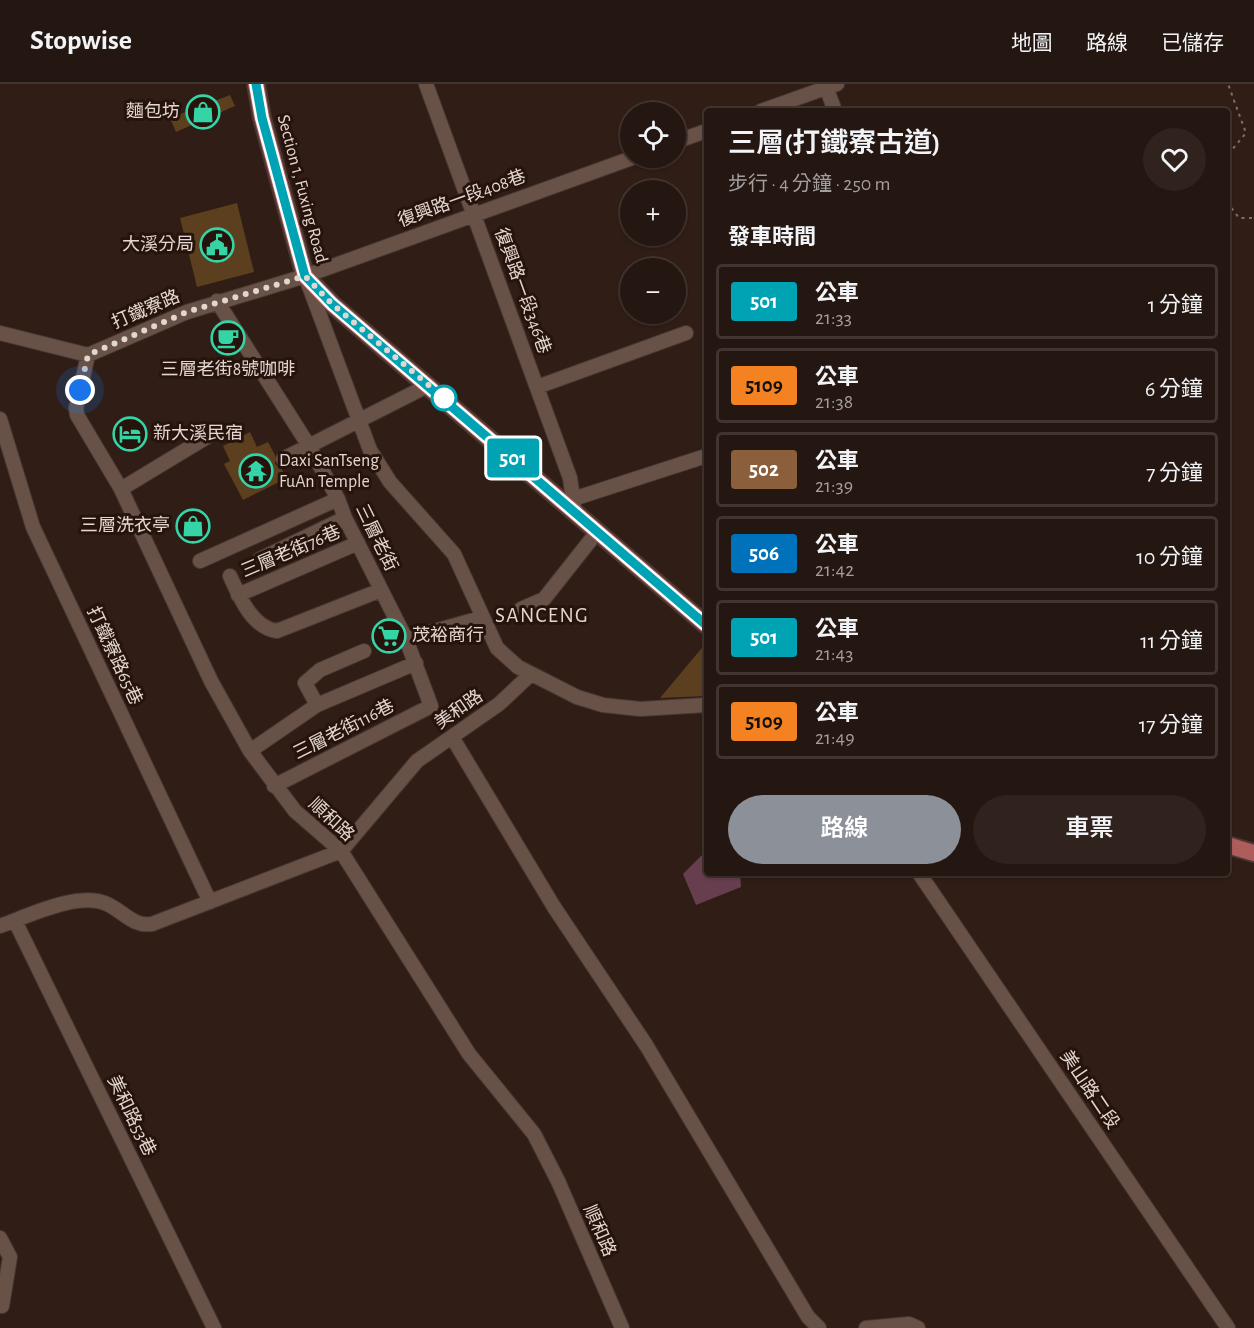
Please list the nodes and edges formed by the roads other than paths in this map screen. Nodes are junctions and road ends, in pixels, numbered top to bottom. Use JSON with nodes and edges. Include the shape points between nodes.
{"nodes":[{"id":1,"x":256,"y":84,"type":"edge"},
{"id":2,"x":426,"y":84,"type":"edge"},
{"id":3,"x":829,"y":85,"type":"edge"},
{"id":4,"x":769,"y":108,"type":"edge"},
{"id":5,"x":834,"y":108,"type":"edge"},
{"id":6,"x":704,"y":132,"type":"edge"},
{"id":7,"x":686,"y":138,"type":"edge"},
{"id":8,"x":620,"y":162,"type":"edge"},
{"id":9,"x":475,"y":214,"type":"junction"},
{"id":10,"x":305,"y":276,"type":"junction"},
{"id":11,"x":217,"y":301,"type":"junction"},
{"id":12,"x":0,"y":333,"type":"edge"},
{"id":13,"x":686,"y":333,"type":"dead end"},
{"id":14,"x":88,"y":355,"type":"junction"},
{"id":15,"x":429,"y":385,"type":"junction"},
{"id":16,"x":537,"y":387,"type":"junction"},
{"id":17,"x":0,"y":419,"type":"edge"},
{"id":18,"x":358,"y":421,"type":"junction"},
{"id":19,"x":207,"y":437,"type":"dead end"},
{"id":20,"x":309,"y":446,"type":"junction"},
{"id":21,"x":704,"y":457,"type":"edge"},
{"id":22,"x":283,"y":459,"type":"dead end"},
{"id":23,"x":121,"y":489,"type":"junction"},
{"id":24,"x":338,"y":499,"type":"junction"},
{"id":25,"x":574,"y":506,"type":"junction"},
{"id":26,"x":345,"y":518,"type":"junction"},
{"id":27,"x":597,"y":532,"type":"junction"},
{"id":28,"x":358,"y":543,"type":"junction"},
{"id":29,"x":260,"y":559,"type":"dead end"},
{"id":30,"x":200,"y":561,"type":"dead end"},
{"id":31,"x":230,"y":576,"type":"dead end"},
{"id":32,"x":381,"y":590,"type":"junction"},
{"id":33,"x":238,"y":595,"type":"junction"},
{"id":34,"x":521,"y":609,"type":"dead end"},
{"id":35,"x":481,"y":618,"type":"junction"},
{"id":36,"x":704,"y":623,"type":"edge"},
{"id":37,"x":406,"y":639,"type":"junction"},
{"id":38,"x":364,"y":651,"type":"dead end"},
{"id":39,"x":416,"y":663,"type":"junction"},
{"id":40,"x":531,"y":674,"type":"junction"},
{"id":41,"x":317,"y":705,"type":"junction"},
{"id":42,"x":704,"y":705,"type":"edge"},
{"id":43,"x":431,"y":706,"type":"joint"},
{"id":44,"x":452,"y":737,"type":"junction"},
{"id":45,"x":250,"y":751,"type":"junction"},
{"id":46,"x":274,"y":786,"type":"junction"},
{"id":47,"x":1230,"y":846,"type":"edge"},
{"id":48,"x":341,"y":851,"type":"junction"},
{"id":49,"x":1254,"y":853,"type":"edge"},
{"id":50,"x":921,"y":876,"type":"edge"},
{"id":51,"x":210,"y":902,"type":"junction"},
{"id":52,"x":15,"y":921,"type":"junction"},
{"id":53,"x":0,"y":926,"type":"edge"},
{"id":54,"x":0,"y":1238,"type":"edge"},
{"id":55,"x":2,"y":1306,"type":"dead end"},
{"id":56,"x":214,"y":1328,"type":"edge"},
{"id":57,"x":622,"y":1328,"type":"edge"},
{"id":58,"x":819,"y":1328,"type":"edge"},
{"id":59,"x":866,"y":1328,"type":"edge"},
{"id":60,"x":918,"y":1328,"type":"edge"},
{"id":61,"x":1228,"y":1328,"type":"edge"}],
"edges":[{"from":1,"to":10,"type":"main road","name":"Section 1, Fuxing Road"},
{"from":2,"to":9,"type":"street","name":"復興路一段346巷"},
{"from":3,"to":4,"type":"street"},
{"from":3,"to":5,"type":"street"},
{"from":6,"to":7,"type":"street"},
{"from":8,"to":9,"type":"street","name":"復興路一段408巷"},
{"from":9,"to":10,"type":"street","name":"復興路一段408巷"},
{"from":9,"to":16,"type":"street","name":"復興路一段346巷"},
{"from":10,"to":11,"type":"street","name":"打鐵寮路"},
{"from":10,"to":15,"type":"main road","name":"Section 1, Fuxing Road","via":[[332,304]]},
{"from":10,"to":18,"type":"street"},
{"from":11,"to":14,"type":"street","name":"打鐵寮路"},
{"from":11,"to":20,"type":"street","name":"三層老街"},
{"from":12,"to":14,"type":"street"},
{"from":13,"to":16,"type":"street"},
{"from":14,"to":23,"type":"street","name":"順和路","via":[[76,412]]},
{"from":15,"to":18,"type":"street"},
{"from":15,"to":25,"type":"main road","name":"Section 1, Fuxing Road"},
{"from":16,"to":25,"type":"street","name":"復興路一段346巷","via":[[570,478]]},
{"from":17,"to":51,"type":"street","name":"打鐵寮路65巷","via":[[33,527]]},
{"from":18,"to":20,"type":"street"},
{"from":18,"to":35,"type":"street","via":[[390,482],[454,554]]},
{"from":19,"to":23,"type":"street"},
{"from":20,"to":22,"type":"street"},
{"from":20,"to":24,"type":"street","name":"三層老街"},
{"from":21,"to":25,"type":"street"},
{"from":23,"to":45,"type":"street","name":"順和路","via":[[211,681]]},
{"from":24,"to":26,"type":"street","name":"三層老街"},
{"from":24,"to":30,"type":"street"},
{"from":25,"to":27,"type":"main road","name":"Section 1, Fuxing Road"},
{"from":26,"to":28,"type":"street","name":"三層老街"},
{"from":26,"to":29,"type":"street"},
{"from":27,"to":34,"type":"street","via":[[544,599]]},
{"from":27,"to":36,"type":"main road","name":"Section 1, Fuxing Road"},
{"from":28,"to":32,"type":"street","name":"三層老街"},
{"from":28,"to":33,"type":"street","name":"三層老街76巷"},
{"from":31,"to":33,"type":"street"},
{"from":32,"to":33,"type":"street","via":[[277,632],[259,622]]},
{"from":32,"to":37,"type":"street","name":"三層老街"},
{"from":35,"to":37,"type":"street"},
{"from":35,"to":40,"type":"street","via":[[497,648]]},
{"from":37,"to":39,"type":"street","name":"三層老街"},
{"from":38,"to":41,"type":"street","via":[[320,670],[304,683]]},
{"from":39,"to":41,"type":"street"},
{"from":39,"to":43,"type":"street","name":"三層老街"},
{"from":40,"to":42,"type":"street","via":[[603,705],[640,709]]},
{"from":40,"to":44,"type":"street","name":"美和路","via":[[499,704]]},
{"from":41,"to":45,"type":"street"},
{"from":43,"to":46,"type":"street","name":"三層老街116巷"},
{"from":44,"to":48,"type":"street","name":"美和路","via":[[417,761]]},
{"from":44,"to":58,"type":"street","via":[[554,907],[646,1045],[808,1317]]},
{"from":45,"to":46,"type":"street","name":"順和路"},
{"from":46,"to":48,"type":"street","name":"順和路","via":[[295,812]]},
{"from":47,"to":49,"type":"main road"},
{"from":48,"to":51,"type":"street","name":"美和路"},
{"from":48,"to":57,"type":"street","name":"順和路","via":[[469,1054],[534,1134]]},
{"from":50,"to":61,"type":"street","name":"美山路二段"},
{"from":51,"to":52,"type":"street","name":"美和路","via":[[144,925],[106,903],[80,899]]},
{"from":52,"to":53,"type":"street","name":"美和路"},
{"from":52,"to":56,"type":"street","name":"美和路53巷"},
{"from":54,"to":55,"type":"street","via":[[10,1257]]},
{"from":59,"to":60,"type":"street","via":[[909,1324]]}]}
